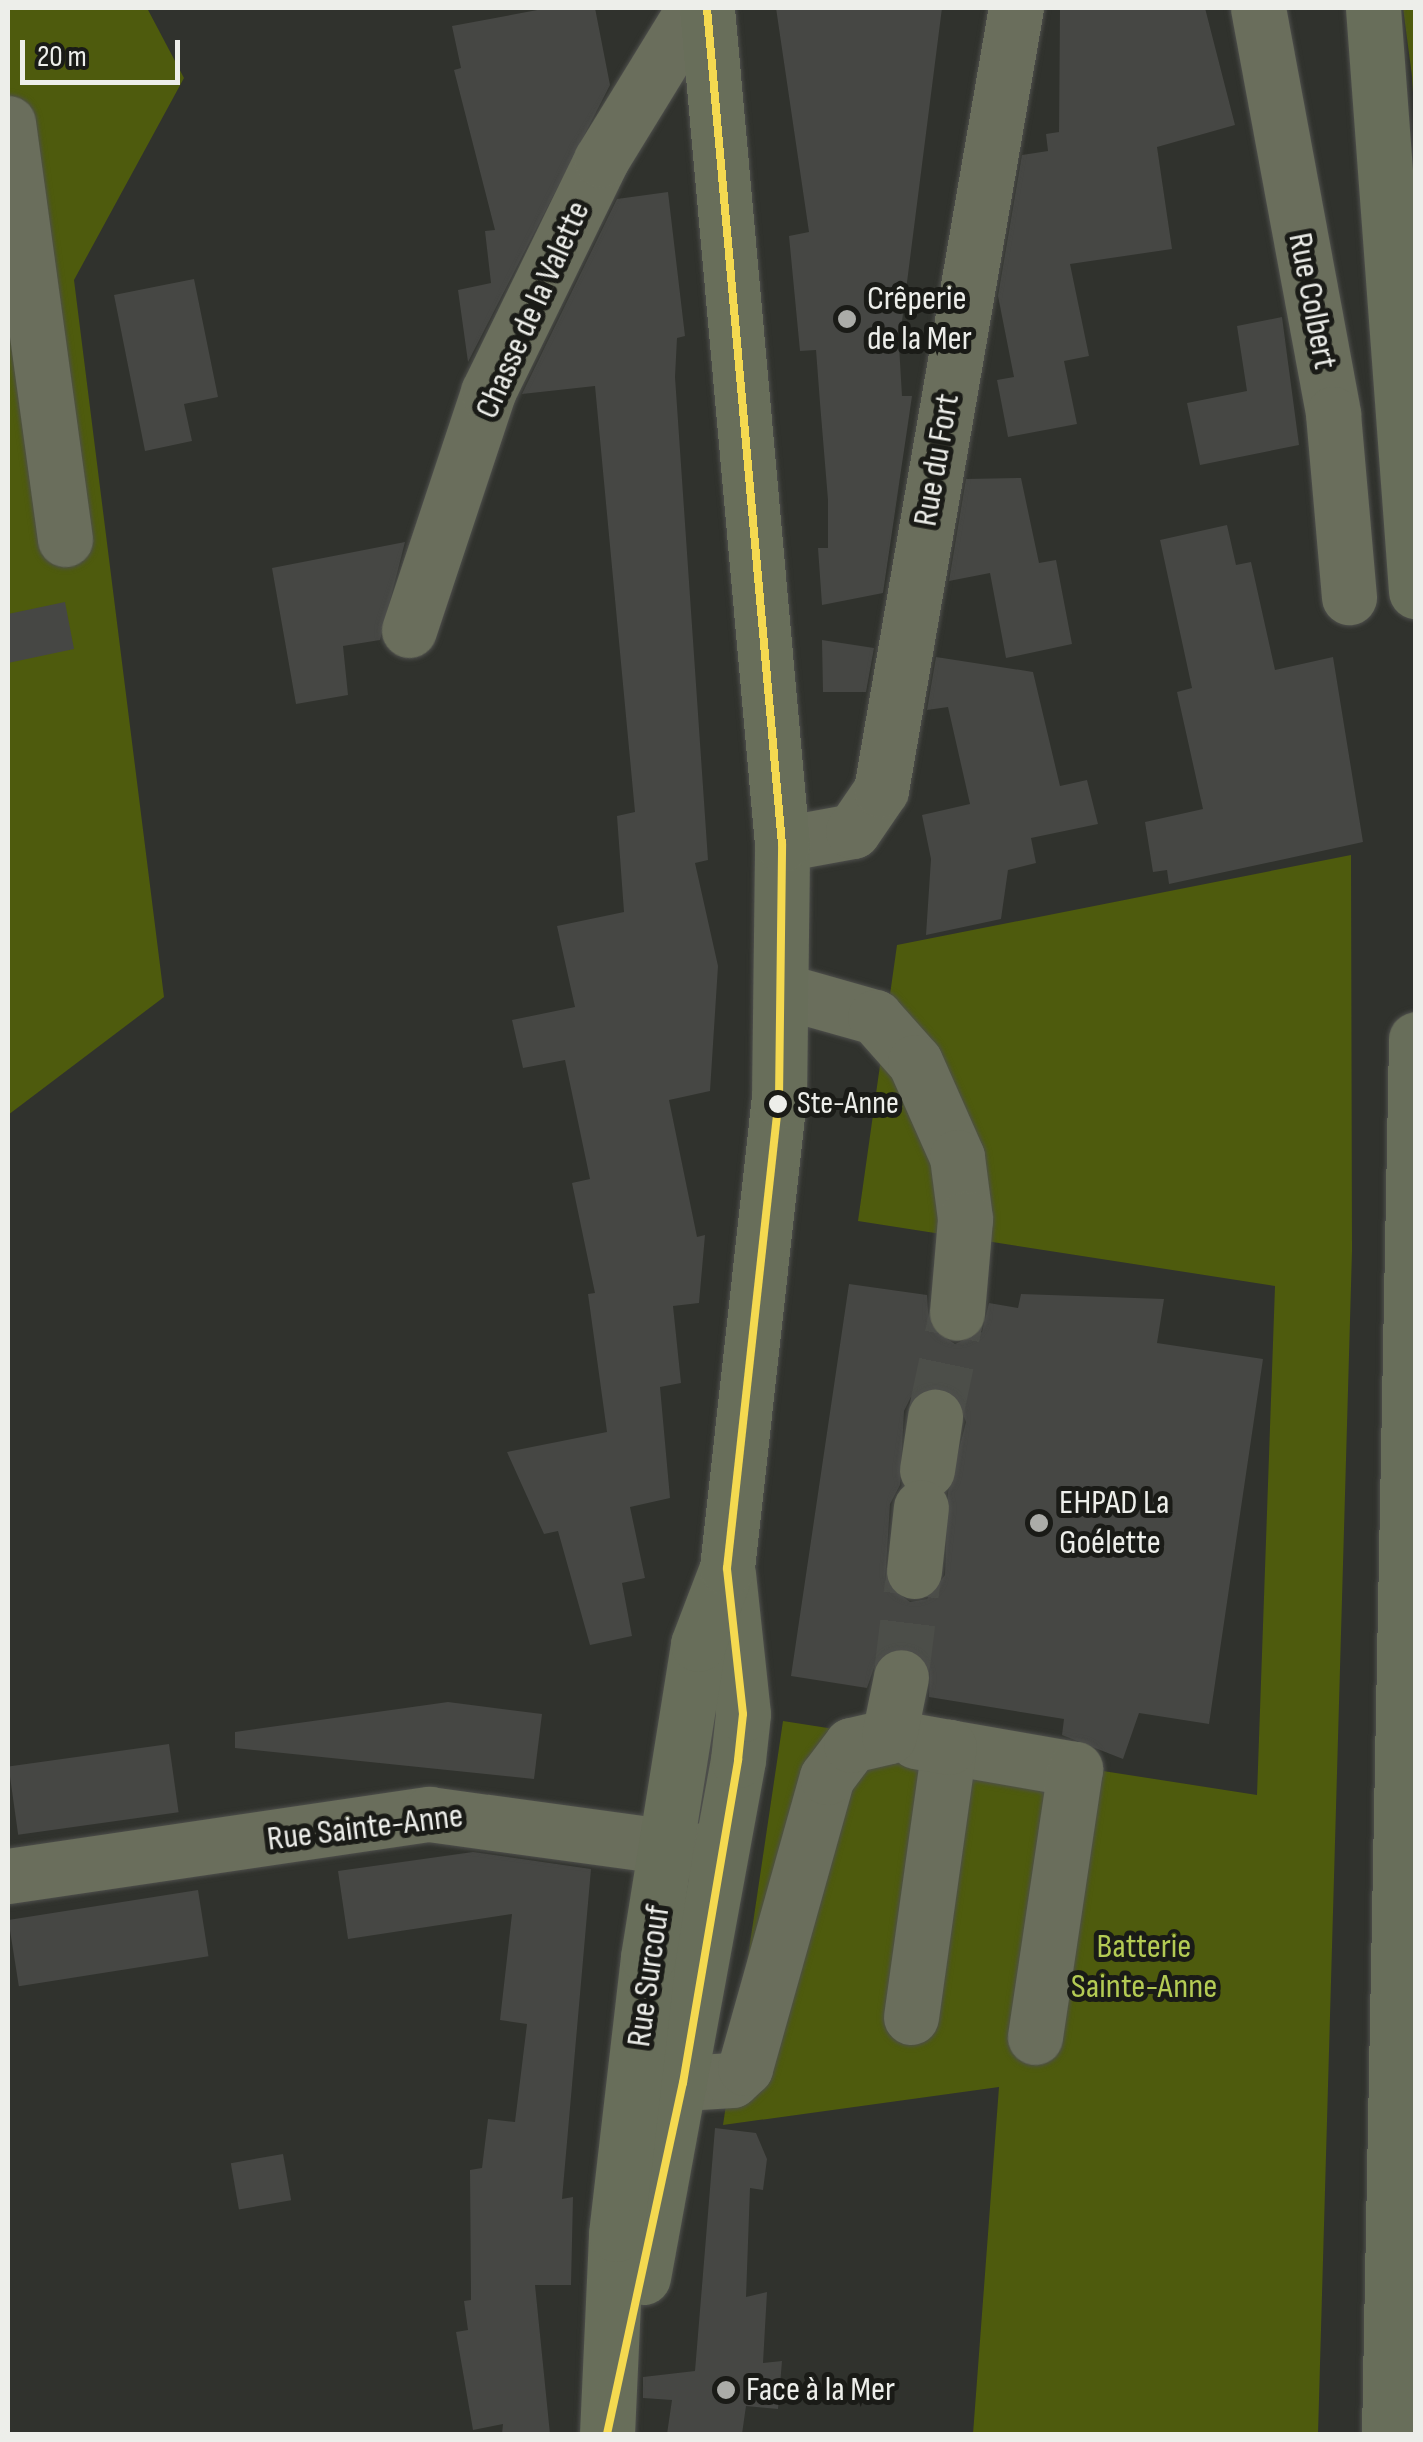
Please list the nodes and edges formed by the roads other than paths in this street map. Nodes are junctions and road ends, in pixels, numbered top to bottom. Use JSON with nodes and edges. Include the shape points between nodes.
{"nodes":[{"id":1,"x":694,"y":8,"type":"edge"},
{"id":2,"x":707,"y":8,"type":"edge"},
{"id":3,"x":1016,"y":8,"type":"edge"},
{"id":4,"x":1258,"y":8,"type":"edge"},
{"id":5,"x":1373,"y":8,"type":"edge"},
{"id":6,"x":8,"y":123,"type":"edge"},
{"id":7,"x":65,"y":539,"type":"dead end"},
{"id":8,"x":1416,"y":591,"type":"edge"},
{"id":9,"x":1348,"y":597,"type":"dead end"},
{"id":10,"x":409,"y":630,"type":"dead end"},
{"id":11,"x":782,"y":844,"type":"junction"},
{"id":12,"x":783,"y":991,"type":"junction"},
{"id":13,"x":1416,"y":1038,"type":"edge"},
{"id":14,"x":956,"y":1313,"type":"tunnel mouth"},
{"id":15,"x":935,"y":1417,"type":"tunnel mouth"},
{"id":16,"x":914,"y":1572,"type":"tunnel mouth"},
{"id":17,"x":901,"y":1677,"type":"tunnel mouth"},
{"id":18,"x":889,"y":1736,"type":"junction"},
{"id":19,"x":950,"y":1748,"type":"junction"},
{"id":20,"x":695,"y":1850,"type":"junction"},
{"id":21,"x":8,"y":1876,"type":"edge"},
{"id":22,"x":912,"y":2017,"type":"dead end"},
{"id":23,"x":1035,"y":2038,"type":"dead end"},
{"id":24,"x":683,"y":2082,"type":"junction"},
{"id":25,"x":610,"y":2413,"type":"edge"},
{"id":26,"x":1389,"y":2434,"type":"edge"}],
"edges":[{"from":1,"to":10,"type":"street","name":"Chasse de la Valette","via":[[601,160],[488,392]]},
{"from":2,"to":11,"type":"main road","name":"Rue Surcouf"},
{"from":3,"to":11,"type":"street","name":"Rue du Fort","via":[[880,790],[853,832]]},
{"from":4,"to":9,"type":"street","name":"Rue Colbert","via":[[1334,414]]},
{"from":5,"to":8,"type":"main road"},
{"from":6,"to":7,"type":"street"},
{"from":11,"to":12,"type":"main road","name":"Rue Surcouf"},
{"from":12,"to":14,"type":"street","via":[[875,1018],[915,1062],[957,1157],[965,1220]]},
{"from":12,"to":20,"type":"main road","name":"Rue Surcouf","via":[[727,1568],[743,1714]]},
{"from":13,"to":26,"type":"main road"},
{"from":15,"to":16,"type":"street"},
{"from":17,"to":18,"type":"street"},
{"from":18,"to":19,"type":"street"},
{"from":18,"to":24,"type":"street","via":[[851,1745],[827,1777],[745,2068],[732,2080]]},
{"from":19,"to":22,"type":"street"},
{"from":19,"to":23,"type":"street","via":[[1075,1769]]},
{"from":20,"to":21,"type":"street","name":"Rue Sainte-Anne","via":[[429,1814]]},
{"from":20,"to":24,"type":"main road","name":"Rue Surcouf"},
{"from":20,"to":25,"type":"main road","name":"Rue Surcouf","via":[[616,2234]]},
{"from":24,"to":25,"type":"main road","name":"Rue Surcouf"}]}
